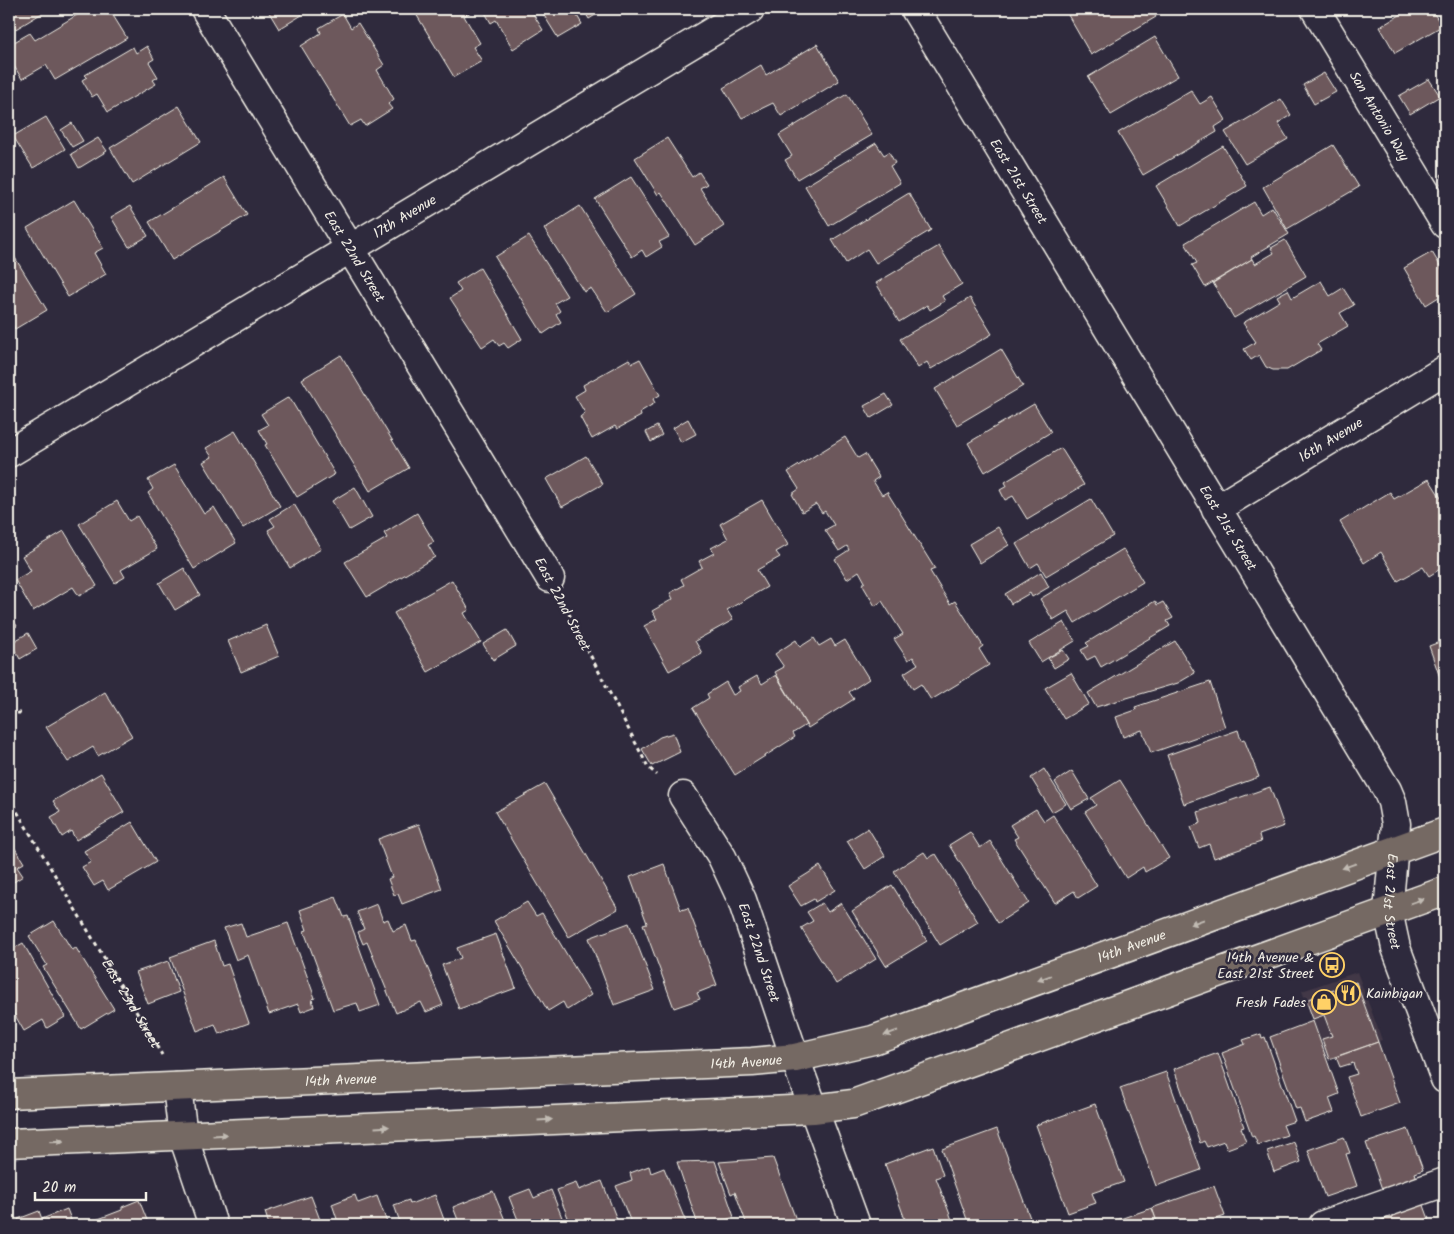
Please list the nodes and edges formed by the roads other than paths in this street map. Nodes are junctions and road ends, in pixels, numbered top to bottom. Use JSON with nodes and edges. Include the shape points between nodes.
{"nodes":[{"id":1,"x":205,"y":9,"type":"edge"},
{"id":2,"x":750,"y":9,"type":"edge"},
{"id":3,"x":915,"y":9,"type":"edge"},
{"id":4,"x":1315,"y":9,"type":"edge"},
{"id":5,"x":1445,"y":224,"type":"edge"},
{"id":6,"x":351,"y":249,"type":"junction"},
{"id":7,"x":1445,"y":370,"type":"edge"},
{"id":8,"x":9,"y":453,"type":"edge"},
{"id":9,"x":1216,"y":509,"type":"junction"},
{"id":10,"x":550,"y":578,"type":"road end"},
{"id":11,"x":683,"y":796,"type":"road end"},
{"id":12,"x":1445,"y":832,"type":"edge"},
{"id":13,"x":1395,"y":849,"type":"junction"},
{"id":14,"x":1445,"y":891,"type":"edge"},
{"id":15,"x":1388,"y":911,"type":"junction"},
{"id":16,"x":795,"y":1058,"type":"junction"},
{"id":17,"x":1445,"y":1079,"type":"edge"},
{"id":18,"x":177,"y":1087,"type":"junction"},
{"id":19,"x":9,"y":1094,"type":"edge"},
{"id":20,"x":813,"y":1109,"type":"junction"},
{"id":21,"x":183,"y":1136,"type":"junction"},
{"id":22,"x":9,"y":1143,"type":"edge"},
{"id":23,"x":1445,"y":1182,"type":"edge"},
{"id":24,"x":213,"y":1225,"type":"edge"},
{"id":25,"x":856,"y":1225,"type":"edge"},
{"id":26,"x":1323,"y":1225,"type":"edge"}],
"edges":[{"from":1,"to":6,"type":"street","name":"East 22nd Street"},
{"from":2,"to":6,"type":"street","name":"17th Avenue"},
{"from":3,"to":9,"type":"street","name":"East 21st Street"},
{"from":4,"to":5,"type":"street","name":"San Antonio Way"},
{"from":6,"to":8,"type":"street","name":"17th Avenue"},
{"from":6,"to":10,"type":"street","name":"East 22nd Street"},
{"from":7,"to":9,"type":"street","name":"16th Avenue"},
{"from":9,"to":13,"type":"street","name":"East 21st Street","via":[[1387,790],[1396,824]]},
{"from":11,"to":16,"type":"street","name":"East 22nd Street","via":[[722,857],[742,900]]},
{"from":12,"to":13,"type":"main road","name":"14th Avenue"},
{"from":13,"to":15,"type":"street","name":"East 21st Street"},
{"from":13,"to":16,"type":"main road","name":"14th Avenue","one_way":true,"via":[[873,1040]]},
{"from":15,"to":14,"type":"main road","one_way":true},
{"from":15,"to":17,"type":"street","name":"East 21st Street","via":[[1396,948]]},
{"from":15,"to":20,"type":"main road","via":[[861,1101]]},
{"from":16,"to":18,"type":"main road","name":"14th Avenue","via":[[742,1063]]},
{"from":16,"to":20,"type":"street","name":"East 22nd Street"},
{"from":18,"to":19,"type":"main road","name":"14th Avenue"},
{"from":18,"to":21,"type":"street"},
{"from":21,"to":20,"type":"main road","one_way":true},
{"from":20,"to":25,"type":"street","name":"East 22nd Street"},
{"from":22,"to":21,"type":"main road","one_way":true},
{"from":21,"to":24,"type":"street"},
{"from":23,"to":26,"type":"street"}]}
